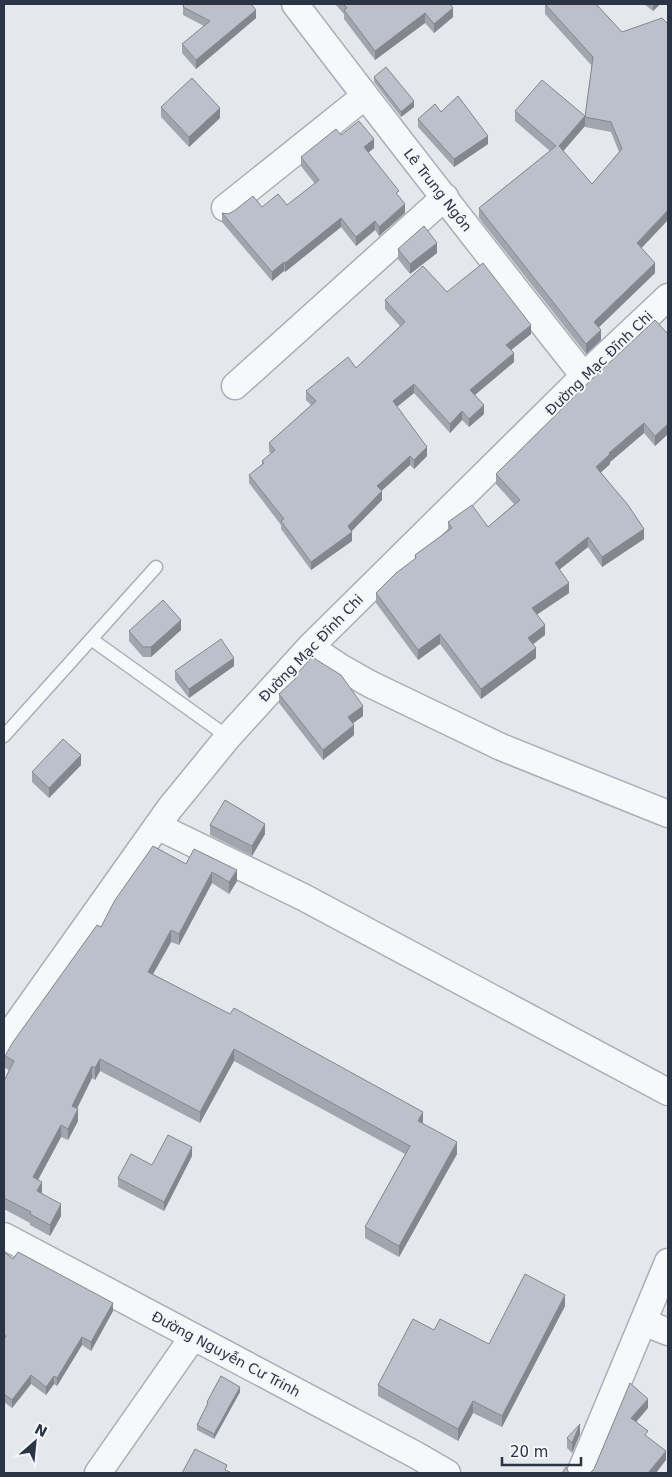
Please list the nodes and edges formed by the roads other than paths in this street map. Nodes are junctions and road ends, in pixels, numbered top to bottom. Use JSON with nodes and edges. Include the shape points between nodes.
{"nodes":[{"id":1,"x":295,"y":4,"type":"edge"},
{"id":2,"x":365,"y":96,"type":"junction"},
{"id":3,"x":445,"y":197,"type":"junction"},
{"id":4,"x":225,"y":208,"type":"dead end"},
{"id":5,"x":668,"y":297,"type":"edge"},
{"id":6,"x":584,"y":376,"type":"junction"},
{"id":7,"x":235,"y":386,"type":"dead end"},
{"id":8,"x":156,"y":567,"type":"dead end"},
{"id":9,"x":91,"y":639,"type":"junction"},
{"id":10,"x":310,"y":647,"type":"junction"},
{"id":11,"x":4,"y":736,"type":"edge"},
{"id":12,"x":228,"y":737,"type":"junction"},
{"id":13,"x":668,"y":814,"type":"edge"},
{"id":14,"x":157,"y":826,"type":"junction"},
{"id":15,"x":4,"y":1042,"type":"edge"},
{"id":16,"x":668,"y":1092,"type":"edge"},
{"id":17,"x":4,"y":1236,"type":"edge"},
{"id":18,"x":668,"y":1262,"type":"edge"},
{"id":19,"x":643,"y":1322,"type":"junction"},
{"id":20,"x":668,"y":1332,"type":"edge"},
{"id":21,"x":193,"y":1337,"type":"junction"},
{"id":22,"x":98,"y":1473,"type":"edge"},
{"id":23,"x":447,"y":1473,"type":"edge"},
{"id":24,"x":580,"y":1473,"type":"edge"}],
"edges":[{"from":1,"to":2,"type":"street","name":"Lê Trung Ngôn"},
{"from":2,"to":3,"type":"street","name":"Lê Trung Ngôn"},
{"from":2,"to":4,"type":"street"},
{"from":3,"to":6,"type":"street","name":"Lê Trung Ngôn"},
{"from":3,"to":7,"type":"street"},
{"from":5,"to":6,"type":"street","name":"Đường Mạc Đĩnh Chi"},
{"from":6,"to":10,"type":"street","name":"Đường Mạc Đĩnh Chi"},
{"from":8,"to":9,"type":"lane"},
{"from":9,"to":11,"type":"lane"},
{"from":9,"to":12,"type":"lane"},
{"from":10,"to":12,"type":"street","name":"Đường Mạc Đĩnh Chi"},
{"from":10,"to":13,"type":"street","via":[[370,684],[501,747]]},
{"from":12,"to":14,"type":"street","name":"Đường Mạc Đĩnh Chi"},
{"from":14,"to":15,"type":"street","name":"Đường Mạc Đĩnh Chi"},
{"from":14,"to":16,"type":"street","via":[[303,897]]},
{"from":17,"to":21,"type":"street","name":"Đường Nguyễn Cư Trinh"},
{"from":18,"to":19,"type":"street"},
{"from":19,"to":20,"type":"street"},
{"from":19,"to":24,"type":"street"},
{"from":21,"to":22,"type":"street"},
{"from":21,"to":23,"type":"street","name":"Đường Nguyễn Cư Trinh"}]}
